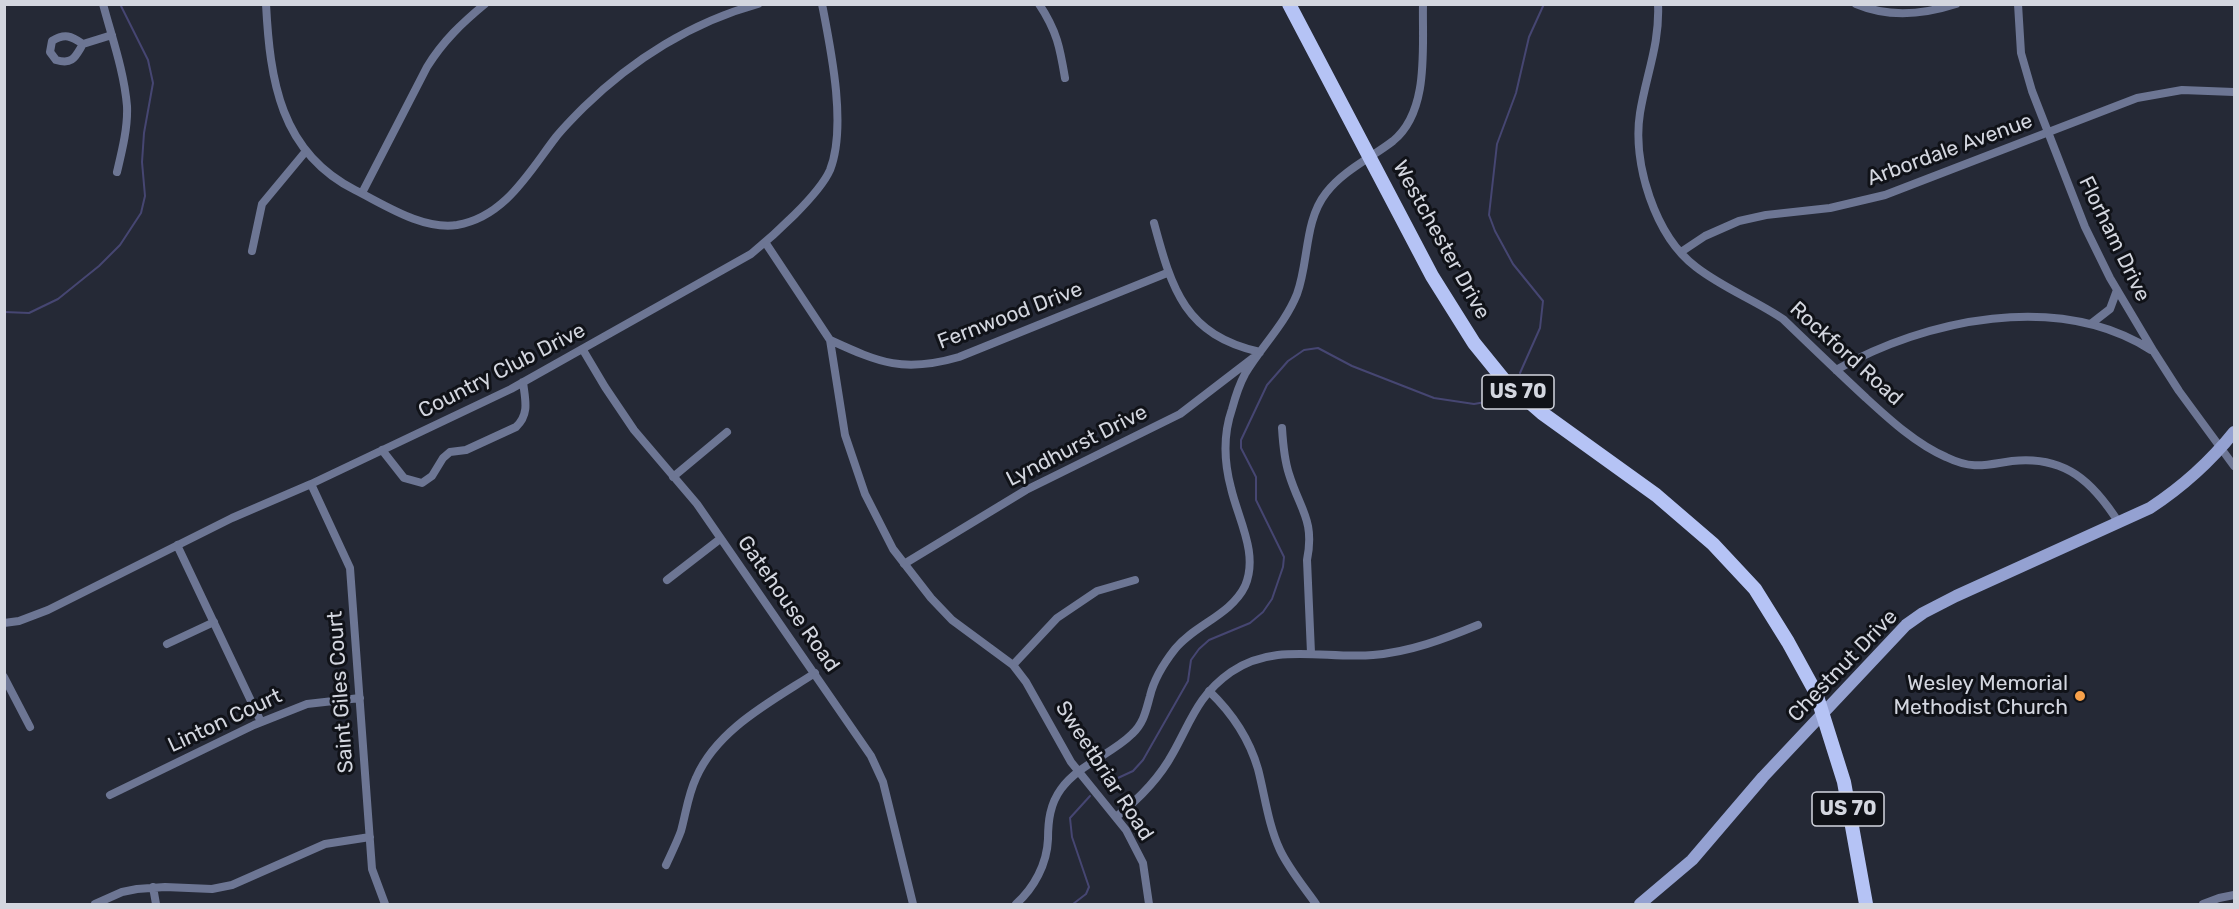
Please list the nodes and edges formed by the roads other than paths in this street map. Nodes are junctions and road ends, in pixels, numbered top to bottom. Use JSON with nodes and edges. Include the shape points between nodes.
{"nodes":[{"id":1,"x":103,"y":4,"type":"edge"},
{"id":2,"x":266,"y":4,"type":"edge"},
{"id":3,"x":485,"y":4,"type":"edge"},
{"id":4,"x":758,"y":4,"type":"edge"},
{"id":5,"x":822,"y":4,"type":"edge"},
{"id":6,"x":1039,"y":4,"type":"edge"},
{"id":7,"x":1289,"y":4,"type":"edge"},
{"id":8,"x":1423,"y":4,"type":"edge"},
{"id":9,"x":1658,"y":4,"type":"edge"},
{"id":10,"x":1856,"y":4,"type":"edge"},
{"id":11,"x":1956,"y":4,"type":"edge"},
{"id":12,"x":2018,"y":4,"type":"edge"},
{"id":13,"x":112,"y":35,"type":"junction"},
{"id":14,"x":83,"y":44,"type":"dead end"},
{"id":15,"x":1065,"y":78,"type":"dead end"},
{"id":16,"x":2235,"y":92,"type":"edge"},
{"id":17,"x":2047,"y":133,"type":"junction"},
{"id":18,"x":306,"y":151,"type":"junction"},
{"id":19,"x":1370,"y":156,"type":"junction"},
{"id":20,"x":117,"y":172,"type":"dead end"},
{"id":21,"x":362,"y":194,"type":"junction"},
{"id":22,"x":1154,"y":223,"type":"dead end"},
{"id":23,"x":765,"y":242,"type":"junction"},
{"id":24,"x":252,"y":251,"type":"dead end"},
{"id":25,"x":1681,"y":252,"type":"junction"},
{"id":26,"x":1167,"y":273,"type":"junction"},
{"id":27,"x":2117,"y":290,"type":"junction"},
{"id":28,"x":2092,"y":323,"type":"junction"},
{"id":29,"x":830,"y":340,"type":"junction"},
{"id":30,"x":583,"y":350,"type":"junction"},
{"id":31,"x":1260,"y":352,"type":"junction"},
{"id":32,"x":2154,"y":352,"type":"junction"},
{"id":33,"x":1836,"y":370,"type":"junction"},
{"id":34,"x":523,"y":382,"type":"junction"},
{"id":35,"x":1282,"y":428,"type":"dead end"},
{"id":36,"x":727,"y":432,"type":"dead end"},
{"id":37,"x":2235,"y":432,"type":"edge"},
{"id":38,"x":2222,"y":446,"type":"junction"},
{"id":39,"x":382,"y":450,"type":"junction"},
{"id":40,"x":2235,"y":466,"type":"edge"},
{"id":41,"x":673,"y":477,"type":"junction"},
{"id":42,"x":311,"y":484,"type":"junction"},
{"id":43,"x":2119,"y":523,"type":"junction"},
{"id":44,"x":720,"y":538,"type":"junction"},
{"id":45,"x":177,"y":545,"type":"junction"},
{"id":46,"x":904,"y":564,"type":"junction"},
{"id":47,"x":667,"y":580,"type":"dead end"},
{"id":48,"x":1135,"y":580,"type":"dead end"},
{"id":49,"x":214,"y":622,"type":"junction"},
{"id":50,"x":4,"y":623,"type":"edge"},
{"id":51,"x":1478,"y":625,"type":"dead end"},
{"id":52,"x":167,"y":644,"type":"dead end"},
{"id":53,"x":1311,"y":653,"type":"junction"},
{"id":54,"x":1013,"y":665,"type":"junction"},
{"id":55,"x":815,"y":673,"type":"junction"},
{"id":56,"x":4,"y":677,"type":"edge"},
{"id":57,"x":1209,"y":691,"type":"junction"},
{"id":58,"x":360,"y":698,"type":"junction"},
{"id":59,"x":1823,"y":715,"type":"junction"},
{"id":60,"x":261,"y":722,"type":"junction"},
{"id":61,"x":30,"y":727,"type":"dead end"},
{"id":62,"x":1079,"y":771,"type":"junction"},
{"id":63,"x":110,"y":795,"type":"dead end"},
{"id":64,"x":1116,"y":817,"type":"junction"},
{"id":65,"x":370,"y":837,"type":"junction"},
{"id":66,"x":666,"y":864,"type":"dead end"},
{"id":67,"x":153,"y":887,"type":"junction"},
{"id":68,"x":2235,"y":896,"type":"edge"},
{"id":69,"x":96,"y":904,"type":"edge"},
{"id":70,"x":156,"y":904,"type":"edge"},
{"id":71,"x":385,"y":904,"type":"edge"},
{"id":72,"x":913,"y":904,"type":"edge"},
{"id":73,"x":1017,"y":904,"type":"edge"},
{"id":74,"x":1149,"y":904,"type":"edge"},
{"id":75,"x":1316,"y":904,"type":"edge"},
{"id":76,"x":1640,"y":904,"type":"edge"},
{"id":77,"x":1866,"y":904,"type":"edge"},
{"id":78,"x":2203,"y":904,"type":"edge"}],
"edges":[{"from":1,"to":13,"type":"street"},
{"from":2,"to":18,"type":"street","via":[[271,69],[277,92]]},
{"from":3,"to":21,"type":"street","via":[[438,49]]},
{"from":4,"to":21,"type":"street","via":[[730,12],[661,46],[618,77],[584,106],[514,192],[481,217],[456,225],[428,223]]},
{"from":5,"to":23,"type":"street","name":"Country Club Drive","via":[[836,95],[835,153],[819,187]]},
{"from":6,"to":15,"type":"street","via":[[1060,43]]},
{"from":7,"to":19,"type":"main road","name":"Westchester Drive","number":"US 70"},
{"from":8,"to":19,"type":"street","via":[[1422,76],[1417,101],[1397,137]]},
{"from":9,"to":25,"type":"street","name":"Rockford Road","via":[[1656,50],[1640,113],[1639,150],[1651,201],[1662,226]]},
{"from":10,"to":11,"type":"street","via":[[1895,15]]},
{"from":12,"to":17,"type":"street","name":"Florham Drive","via":[[2021,53]]},
{"from":13,"to":14,"type":"street"},
{"from":13,"to":20,"type":"street","via":[[127,108]]},
{"from":16,"to":17,"type":"street","name":"Arbordale Avenue","via":[[2182,90],[2137,98]]},
{"from":17,"to":25,"type":"street","name":"Arbordale Avenue","via":[[1885,195],[1830,208],[1740,221],[1705,236]]},
{"from":17,"to":27,"type":"street","name":"Florham Drive","via":[[2085,227]]},
{"from":18,"to":21,"type":"street","via":[[315,163]]},
{"from":18,"to":24,"type":"street","via":[[262,204]]},
{"from":19,"to":31,"type":"street","via":[[1326,193],[1314,218],[1296,296],[1283,322]]},
{"from":19,"to":59,"type":"main road","name":"Westchester Drive","number":"US 70","via":[[1432,276],[1474,343],[1504,380],[1542,413],[1656,495],[1713,544],[1755,590],[1816,693]]},
{"from":22,"to":26,"type":"street"},
{"from":23,"to":29,"type":"street","name":"Sweetbriar Road"},
{"from":23,"to":30,"type":"street","name":"Country Club Drive","via":[[751,254]]},
{"from":25,"to":33,"type":"street","name":"Rockford Road","via":[[1720,284],[1783,319]]},
{"from":26,"to":29,"type":"street","name":"Fernwood Drive","via":[[936,364],[893,364]]},
{"from":26,"to":31,"type":"street","via":[[1183,304],[1203,326],[1230,343]]},
{"from":27,"to":28,"type":"street","via":[[2110,309]]},
{"from":27,"to":32,"type":"street","name":"Florham Drive"},
{"from":28,"to":32,"type":"street"},
{"from":28,"to":33,"type":"street","via":[[2023,318],[1954,325],[1900,339]]},
{"from":29,"to":46,"type":"street","name":"Sweetbriar Road","via":[[845,435],[854,466]]},
{"from":30,"to":34,"type":"street","name":"Country Club Drive"},
{"from":30,"to":41,"type":"street","name":"Gatehouse Road","via":[[634,430]]},
{"from":31,"to":46,"type":"street","name":"Lyndhurst Drive","via":[[1180,414],[1026,490]]},
{"from":31,"to":62,"type":"street","via":[[1244,376],[1231,410],[1225,448],[1231,488],[1250,553],[1245,584],[1231,605],[1182,640],[1172,652],[1156,678],[1145,716],[1135,732]]},
{"from":32,"to":38,"type":"street","name":"Florham Drive"},
{"from":33,"to":43,"type":"street","name":"Rockford Road","via":[[1907,433],[1943,456],[1977,466],[2028,460],[2061,467],[2094,488]]},
{"from":34,"to":39,"type":"street","name":"Country Club Drive"},
{"from":34,"to":39,"type":"street","via":[[523,421],[466,450],[450,452],[422,483],[404,478]]},
{"from":35,"to":53,"type":"street","via":[[1289,475],[1309,524]]},
{"from":36,"to":41,"type":"street"},
{"from":37,"to":38,"type":"street","name":"Chestnut Drive"},
{"from":38,"to":40,"type":"street","name":"Florham Drive"},
{"from":38,"to":43,"type":"street","name":"Chestnut Drive","via":[[2176,492]]},
{"from":39,"to":42,"type":"street","name":"Country Club Drive"},
{"from":41,"to":44,"type":"street","name":"Gatehouse Road"},
{"from":42,"to":45,"type":"street","name":"Country Club Drive"},
{"from":42,"to":58,"type":"street","name":"Saint Giles Court","via":[[350,568]]},
{"from":43,"to":59,"type":"street","name":"Chestnut Drive","via":[[1923,613],[1892,639]]},
{"from":44,"to":47,"type":"street"},
{"from":44,"to":55,"type":"street","name":"Gatehouse Road"},
{"from":45,"to":49,"type":"street"},
{"from":45,"to":50,"type":"street","name":"Country Club Drive","via":[[48,610]]},
{"from":46,"to":54,"type":"street","name":"Sweetbriar Road","via":[[952,620]]},
{"from":48,"to":54,"type":"street","via":[[1097,591],[1057,618]]},
{"from":49,"to":52,"type":"street"},
{"from":49,"to":60,"type":"street"},
{"from":51,"to":53,"type":"street","via":[[1428,645],[1372,655]]},
{"from":53,"to":57,"type":"street","via":[[1282,654],[1254,661],[1233,671]]},
{"from":54,"to":62,"type":"street","name":"Sweetbriar Road"},
{"from":55,"to":66,"type":"street","via":[[748,718],[719,743],[696,777],[680,833]]},
{"from":55,"to":72,"type":"street","name":"Gatehouse Road","via":[[871,756],[883,782]]},
{"from":56,"to":61,"type":"street"},
{"from":57,"to":64,"type":"street","via":[[1159,776]]},
{"from":57,"to":75,"type":"street","via":[[1232,715],[1250,744],[1281,851]]},
{"from":58,"to":60,"type":"street","name":"Linton Court","via":[[307,704]]},
{"from":58,"to":65,"type":"street","name":"Saint Giles Court"},
{"from":59,"to":76,"type":"street","name":"Chestnut Drive","via":[[1692,860]]},
{"from":59,"to":77,"type":"main road","name":"Westchester Drive","number":"US 70","via":[[1844,782]]},
{"from":60,"to":63,"type":"street","name":"Linton Court"},
{"from":62,"to":64,"type":"street","name":"Sweetbriar Road"},
{"from":62,"to":73,"type":"street","via":[[1053,801],[1045,857],[1037,878]]},
{"from":64,"to":74,"type":"street","name":"Sweetbriar Road","via":[[1143,863]]},
{"from":65,"to":67,"type":"street","via":[[325,844],[212,890]]},
{"from":65,"to":71,"type":"street","name":"Saint Giles Court","via":[[372,869]]},
{"from":67,"to":69,"type":"street","via":[[122,892]]},
{"from":67,"to":70,"type":"street"},
{"from":68,"to":78,"type":"street"}]}
